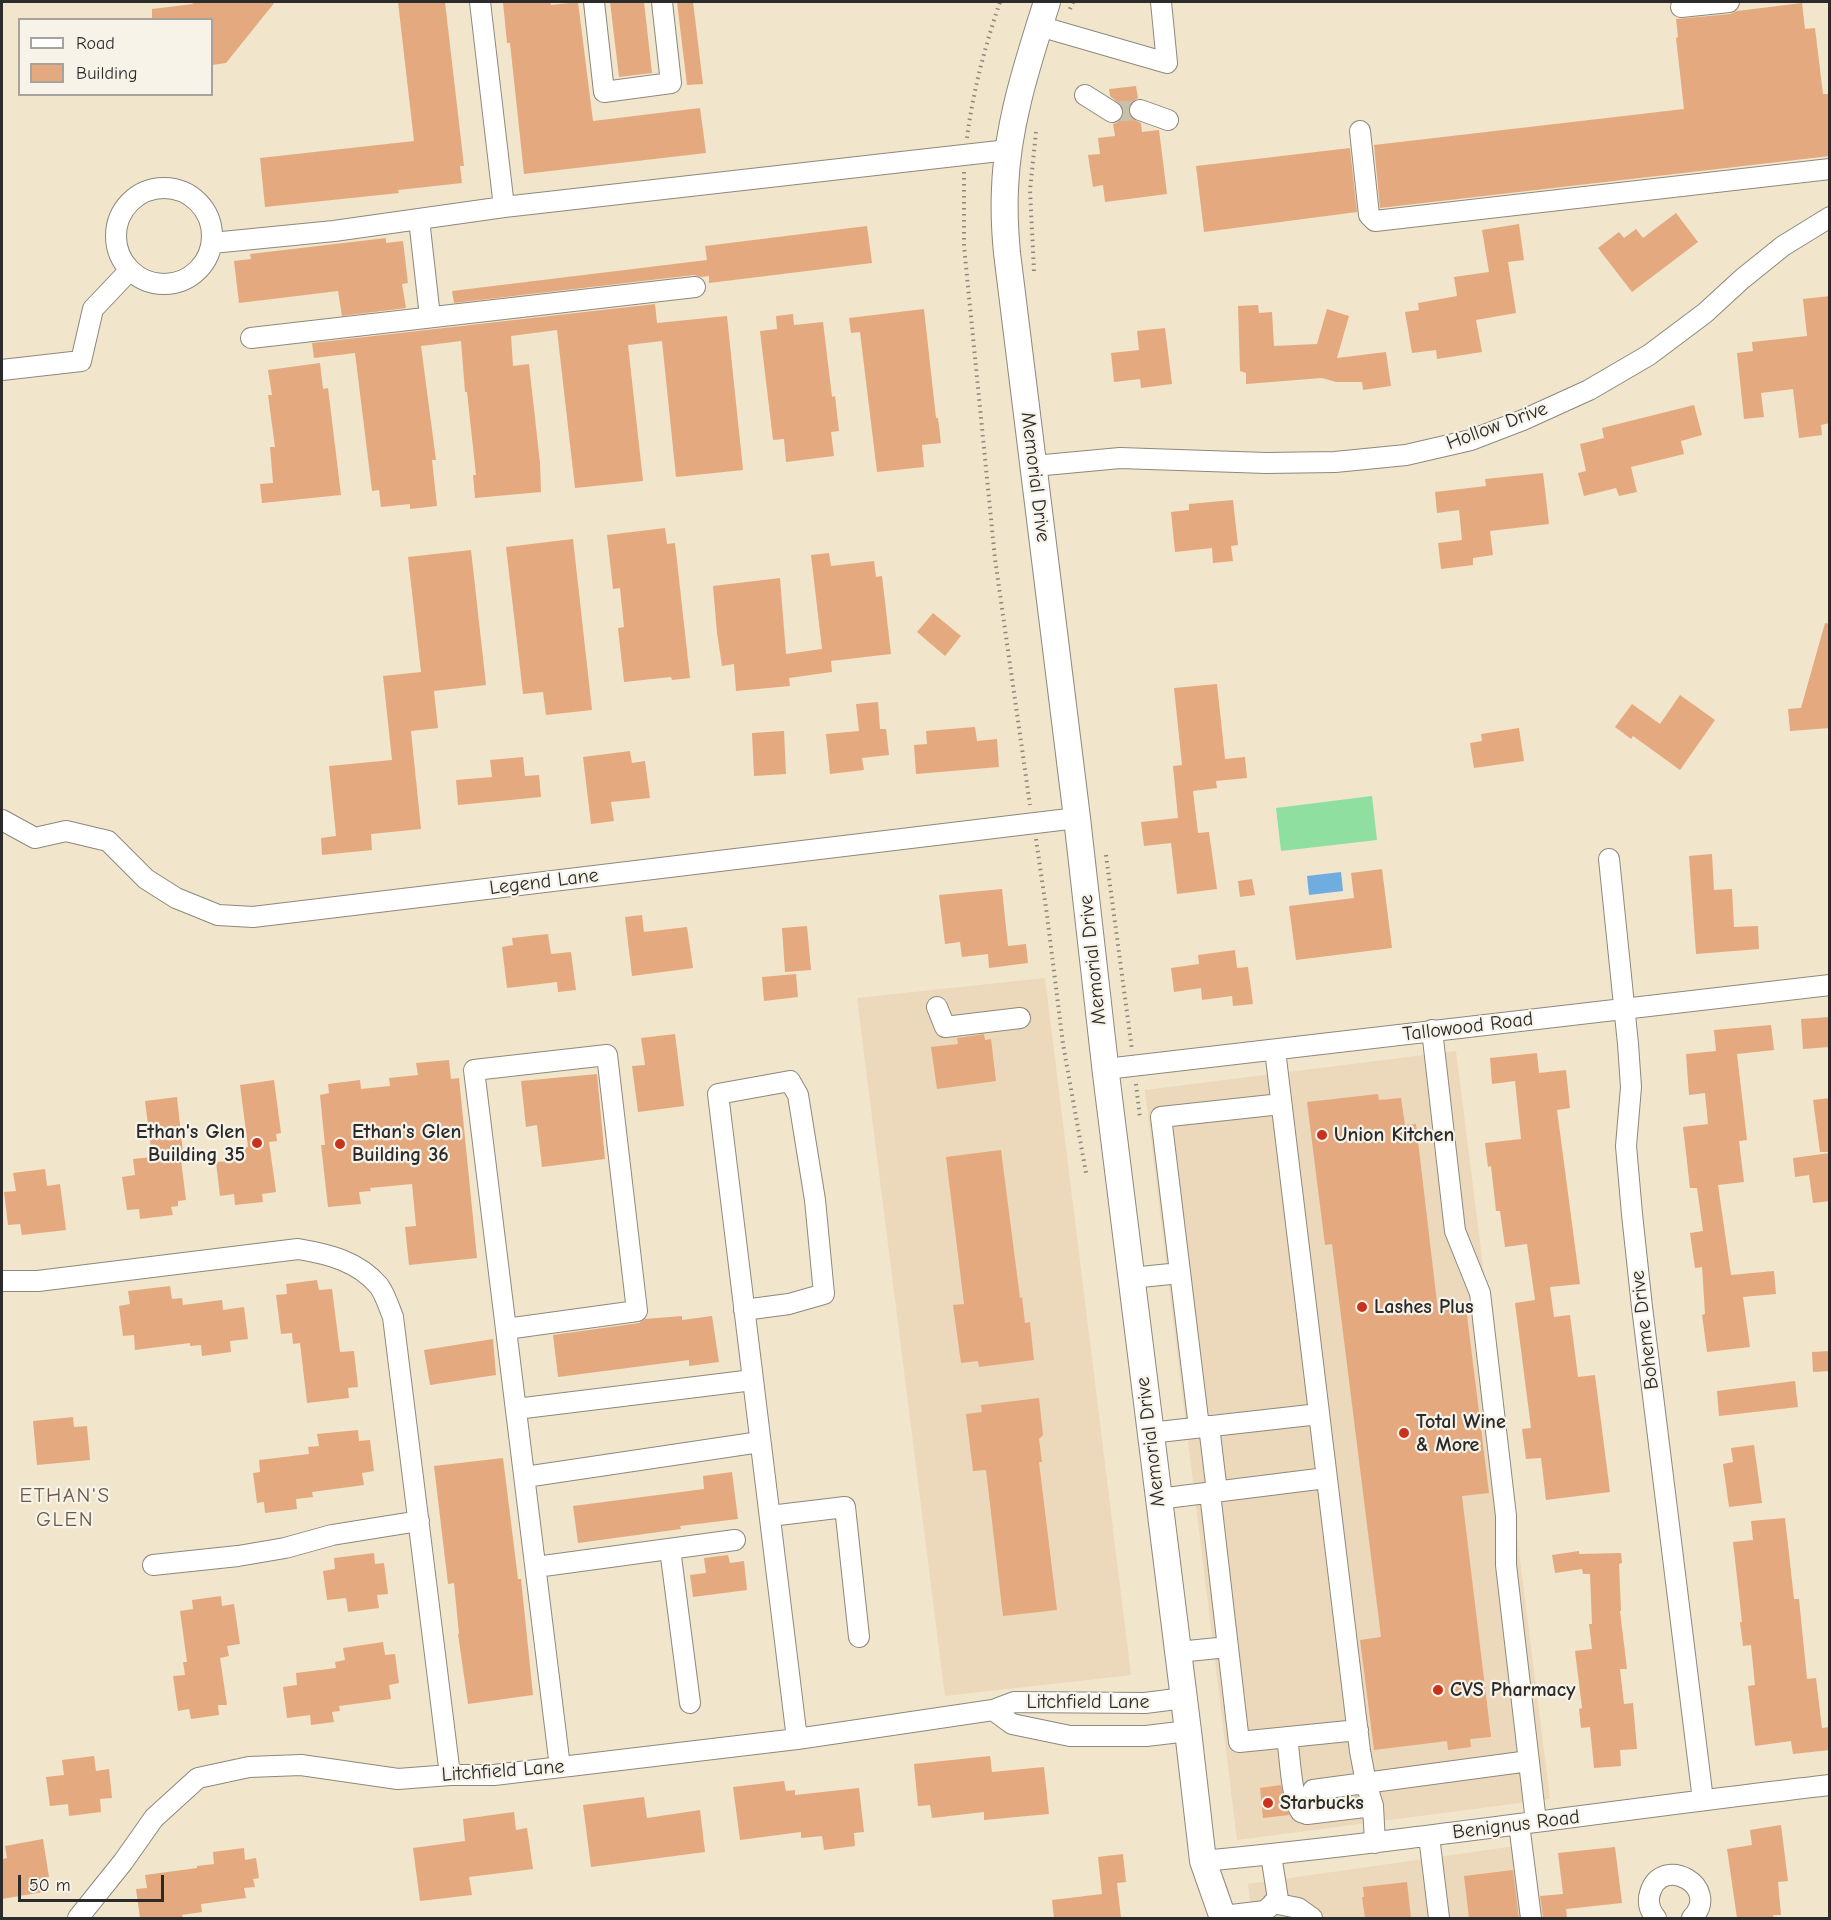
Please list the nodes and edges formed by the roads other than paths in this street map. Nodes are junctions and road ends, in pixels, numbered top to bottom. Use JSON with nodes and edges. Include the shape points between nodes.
{"nodes":[{"id":1,"x":480,"y":2,"type":"edge"},
{"id":2,"x":594,"y":2,"type":"edge"},
{"id":3,"x":662,"y":2,"type":"edge"},
{"id":4,"x":1047,"y":2,"type":"edge"},
{"id":5,"x":1161,"y":2,"type":"edge"},
{"id":6,"x":1729,"y":2,"type":"edge"},
{"id":7,"x":1681,"y":7,"type":"dead end"},
{"id":8,"x":1050,"y":29,"type":"junction"},
{"id":9,"x":1085,"y":95,"type":"dead end"},
{"id":10,"x":1140,"y":110,"type":"tunnel mouth"},
{"id":11,"x":1112,"y":112,"type":"tunnel mouth"},
{"id":12,"x":1168,"y":120,"type":"dead end"},
{"id":13,"x":1360,"y":132,"type":"dead end"},
{"id":14,"x":1008,"y":150,"type":"junction"},
{"id":15,"x":1830,"y":169,"type":"edge"},
{"id":16,"x":504,"y":207,"type":"junction"},
{"id":17,"x":1830,"y":217,"type":"edge"},
{"id":18,"x":419,"y":219,"type":"junction"},
{"id":19,"x":212,"y":243,"type":"junction"},
{"id":20,"x":130,"y":270,"type":"junction"},
{"id":21,"x":695,"y":287,"type":"dead end"},
{"id":22,"x":430,"y":318,"type":"junction"},
{"id":23,"x":251,"y":338,"type":"dead end"},
{"id":24,"x":2,"y":370,"type":"edge"},
{"id":25,"x":1034,"y":466,"type":"junction"},
{"id":26,"x":1077,"y":818,"type":"junction"},
{"id":27,"x":2,"y":820,"type":"edge"},
{"id":28,"x":1609,"y":859,"type":"dead end"},
{"id":29,"x":1830,"y":985,"type":"edge"},
{"id":30,"x":937,"y":1007,"type":"dead end"},
{"id":31,"x":1624,"y":1009,"type":"junction"},
{"id":32,"x":1020,"y":1018,"type":"dead end"},
{"id":33,"x":1432,"y":1030,"type":"junction"},
{"id":34,"x":1275,"y":1050,"type":"junction"},
{"id":35,"x":1106,"y":1069,"type":"junction"},
{"id":36,"x":1281,"y":1104,"type":"junction"},
{"id":37,"x":1180,"y":1273,"type":"junction"},
{"id":38,"x":1131,"y":1278,"type":"junction"},
{"id":39,"x":2,"y":1281,"type":"edge"},
{"id":40,"x":744,"y":1310,"type":"junction"},
{"id":41,"x":506,"y":1329,"type":"junction"},
{"id":42,"x":753,"y":1380,"type":"junction"},
{"id":43,"x":516,"y":1409,"type":"junction"},
{"id":44,"x":1319,"y":1414,"type":"junction"},
{"id":45,"x":1204,"y":1427,"type":"junction"},
{"id":46,"x":1150,"y":1432,"type":"junction"},
{"id":47,"x":760,"y":1442,"type":"junction"},
{"id":48,"x":525,"y":1477,"type":"junction"},
{"id":49,"x":1326,"y":1478,"type":"junction"},
{"id":50,"x":1214,"y":1493,"type":"junction"},
{"id":51,"x":1158,"y":1499,"type":"junction"},
{"id":52,"x":770,"y":1516,"type":"junction"},
{"id":53,"x":419,"y":1521,"type":"junction"},
{"id":54,"x":735,"y":1540,"type":"dead end"},
{"id":55,"x":670,"y":1549,"type":"junction"},
{"id":56,"x":153,"y":1565,"type":"dead end"},
{"id":57,"x":536,"y":1567,"type":"junction"},
{"id":58,"x":859,"y":1637,"type":"dead end"},
{"id":59,"x":1228,"y":1647,"type":"junction"},
{"id":60,"x":1178,"y":1652,"type":"junction"},
{"id":61,"x":1184,"y":1698,"type":"junction"},
{"id":62,"x":690,"y":1703,"type":"dead end"},
{"id":63,"x":993,"y":1710,"type":"junction"},
{"id":64,"x":1358,"y":1730,"type":"junction"},
{"id":65,"x":1188,"y":1731,"type":"junction"},
{"id":66,"x":1287,"y":1737,"type":"junction"},
{"id":67,"x":797,"y":1739,"type":"junction"},
{"id":68,"x":1529,"y":1761,"type":"junction"},
{"id":69,"x":560,"y":1767,"type":"junction"},
{"id":70,"x":450,"y":1775,"type":"junction"},
{"id":71,"x":1366,"y":1783,"type":"junction"},
{"id":72,"x":1830,"y":1785,"type":"edge"},
{"id":73,"x":1313,"y":1790,"type":"dead end"},
{"id":74,"x":1703,"y":1800,"type":"junction"},
{"id":75,"x":1373,"y":1806,"type":"junction"},
{"id":76,"x":1528,"y":1823,"type":"junction"},
{"id":77,"x":1430,"y":1836,"type":"junction"},
{"id":78,"x":1375,"y":1843,"type":"junction"},
{"id":79,"x":1271,"y":1855,"type":"junction"},
{"id":80,"x":1203,"y":1862,"type":"junction"},
{"id":81,"x":1273,"y":1903,"type":"junction"},
{"id":82,"x":1223,"y":1917,"type":"edge"},
{"id":83,"x":78,"y":1918,"type":"edge"},
{"id":84,"x":1312,"y":1918,"type":"edge"},
{"id":85,"x":1439,"y":1918,"type":"edge"},
{"id":86,"x":1531,"y":1918,"type":"edge"},
{"id":87,"x":1656,"y":1918,"type":"edge"},
{"id":88,"x":1692,"y":1918,"type":"edge"}],
"edges":[{"from":1,"to":16,"type":"street"},
{"from":2,"to":3,"type":"street","via":[[604,92],[671,83]]},
{"from":4,"to":8,"type":"main road","name":"Memorial Drive"},
{"from":5,"to":8,"type":"street","via":[[1167,63]]},
{"from":6,"to":7,"type":"street"},
{"from":8,"to":14,"type":"main road","name":"Memorial Drive","via":[[1018,97]]},
{"from":9,"to":11,"type":"street"},
{"from":10,"to":12,"type":"street"},
{"from":13,"to":15,"type":"street","via":[[1369,215],[1375,221]]},
{"from":14,"to":16,"type":"street"},
{"from":14,"to":25,"type":"main road","name":"Memorial Drive","via":[[1007,253]]},
{"from":16,"to":18,"type":"street"},
{"from":17,"to":25,"type":"street","name":"Hollow Drive","via":[[1783,246],[1649,355],[1589,390],[1471,440],[1406,455],[1335,462],[1120,458]]},
{"from":18,"to":19,"type":"street"},
{"from":18,"to":22,"type":"street"},
{"from":19,"to":20,"type":"street","via":[[198,270],[172,284],[156,284]]},
{"from":19,"to":20,"type":"street","via":[[207,215],[200,204],[176,189],[148,190],[136,196],[119,218],[116,246]]},
{"from":20,"to":24,"type":"street","via":[[93,309],[81,361]]},
{"from":21,"to":22,"type":"street"},
{"from":22,"to":23,"type":"street"},
{"from":25,"to":26,"type":"main road","name":"Memorial Drive"},
{"from":26,"to":27,"type":"street","name":"Legend Lane","via":[[254,917],[218,915],[176,898],[146,879],[108,841],[66,831],[36,838]]},
{"from":26,"to":35,"type":"main road","name":"Memorial Drive"},
{"from":28,"to":31,"type":"street","name":"Boheme Drive"},
{"from":29,"to":31,"type":"street","name":"Tallowood Road"},
{"from":30,"to":32,"type":"street","via":[[945,1027]]},
{"from":31,"to":33,"type":"street","name":"Tallowood Road"},
{"from":31,"to":74,"type":"street","name":"Boheme Drive","via":[[1630,1087],[1626,1146],[1632,1214]]},
{"from":33,"to":34,"type":"street","name":"Tallowood Road"},
{"from":33,"to":68,"type":"street","via":[[1455,1232],[1480,1293]]},
{"from":34,"to":35,"type":"street","name":"Tallowood Road"},
{"from":34,"to":36,"type":"street"},
{"from":35,"to":38,"type":"main road","name":"Memorial Drive"},
{"from":36,"to":37,"type":"street","via":[[1161,1117]]},
{"from":36,"to":44,"type":"street"},
{"from":37,"to":38,"type":"street"},
{"from":37,"to":45,"type":"street"},
{"from":38,"to":46,"type":"main road","name":"Memorial Drive"},
{"from":39,"to":53,"type":"street","via":[[38,1281],[298,1249],[327,1254],[357,1266],[380,1287],[393,1317]]},
{"from":40,"to":40,"type":"street","via":[[718,1094],[790,1081],[798,1095],[815,1200],[824,1294]]},
{"from":40,"to":42,"type":"street"},
{"from":41,"to":41,"type":"street","via":[[474,1070],[607,1055],[637,1311]]},
{"from":41,"to":43,"type":"street"},
{"from":42,"to":43,"type":"street"},
{"from":42,"to":47,"type":"street"},
{"from":43,"to":48,"type":"street"},
{"from":44,"to":45,"type":"street"},
{"from":44,"to":49,"type":"street"},
{"from":45,"to":46,"type":"street"},
{"from":45,"to":50,"type":"street"},
{"from":46,"to":51,"type":"main road","name":"Memorial Drive"},
{"from":47,"to":48,"type":"street"},
{"from":47,"to":52,"type":"street"},
{"from":48,"to":57,"type":"street"},
{"from":49,"to":50,"type":"street"},
{"from":49,"to":64,"type":"street"},
{"from":50,"to":51,"type":"street"},
{"from":50,"to":59,"type":"street"},
{"from":51,"to":60,"type":"main road","name":"Memorial Drive"},
{"from":52,"to":58,"type":"street","via":[[845,1507]]},
{"from":52,"to":67,"type":"street"},
{"from":53,"to":56,"type":"street","via":[[332,1535],[266,1552]]},
{"from":53,"to":70,"type":"street"},
{"from":54,"to":55,"type":"street"},
{"from":55,"to":57,"type":"street"},
{"from":55,"to":62,"type":"street"},
{"from":57,"to":69,"type":"street"},
{"from":59,"to":60,"type":"street"},
{"from":59,"to":66,"type":"street","via":[[1239,1742]]},
{"from":60,"to":61,"type":"main road","name":"Memorial Drive"},
{"from":61,"to":63,"type":"street","name":"Litchfield Lane","via":[[1145,1703],[1014,1702]]},
{"from":61,"to":65,"type":"main road","name":"Memorial Drive"},
{"from":63,"to":65,"type":"street","name":"Litchfield Lane","via":[[1012,1724],[1070,1736],[1146,1736]]},
{"from":63,"to":67,"type":"street","name":"Litchfield Lane"},
{"from":64,"to":66,"type":"street"},
{"from":64,"to":71,"type":"street"},
{"from":65,"to":80,"type":"main road","name":"Memorial Drive"},
{"from":66,"to":75,"type":"street","via":[[1294,1796],[1301,1812]]},
{"from":67,"to":69,"type":"street","name":"Litchfield Lane"},
{"from":68,"to":71,"type":"street"},
{"from":68,"to":76,"type":"street"},
{"from":69,"to":70,"type":"street","name":"Litchfield Lane","via":[[494,1775]]},
{"from":70,"to":83,"type":"street","name":"Litchfield Lane","via":[[398,1779],[301,1765],[249,1767],[198,1778],[154,1818]]},
{"from":71,"to":73,"type":"street"},
{"from":71,"to":75,"type":"street"},
{"from":72,"to":74,"type":"street","name":"Benignus Road"},
{"from":74,"to":76,"type":"street","name":"Benignus Road"},
{"from":75,"to":78,"type":"street"},
{"from":76,"to":77,"type":"street","name":"Benignus Road"},
{"from":76,"to":86,"type":"street"},
{"from":77,"to":78,"type":"street","name":"Benignus Road"},
{"from":77,"to":85,"type":"street"},
{"from":78,"to":79,"type":"street","name":"Benignus Road"},
{"from":79,"to":80,"type":"street","name":"Benignus Road"},
{"from":79,"to":81,"type":"street","via":[[1278,1899]]},
{"from":80,"to":82,"type":"main road","name":"Memorial Drive"},
{"from":81,"to":82,"type":"street","via":[[1265,1911]]},
{"from":81,"to":84,"type":"street","via":[[1298,1908]]},
{"from":87,"to":88,"type":"street","via":[[1649,1906],[1651,1890],[1661,1878],[1678,1875],[1686,1877],[1698,1890],[1699,1908]]}]}
